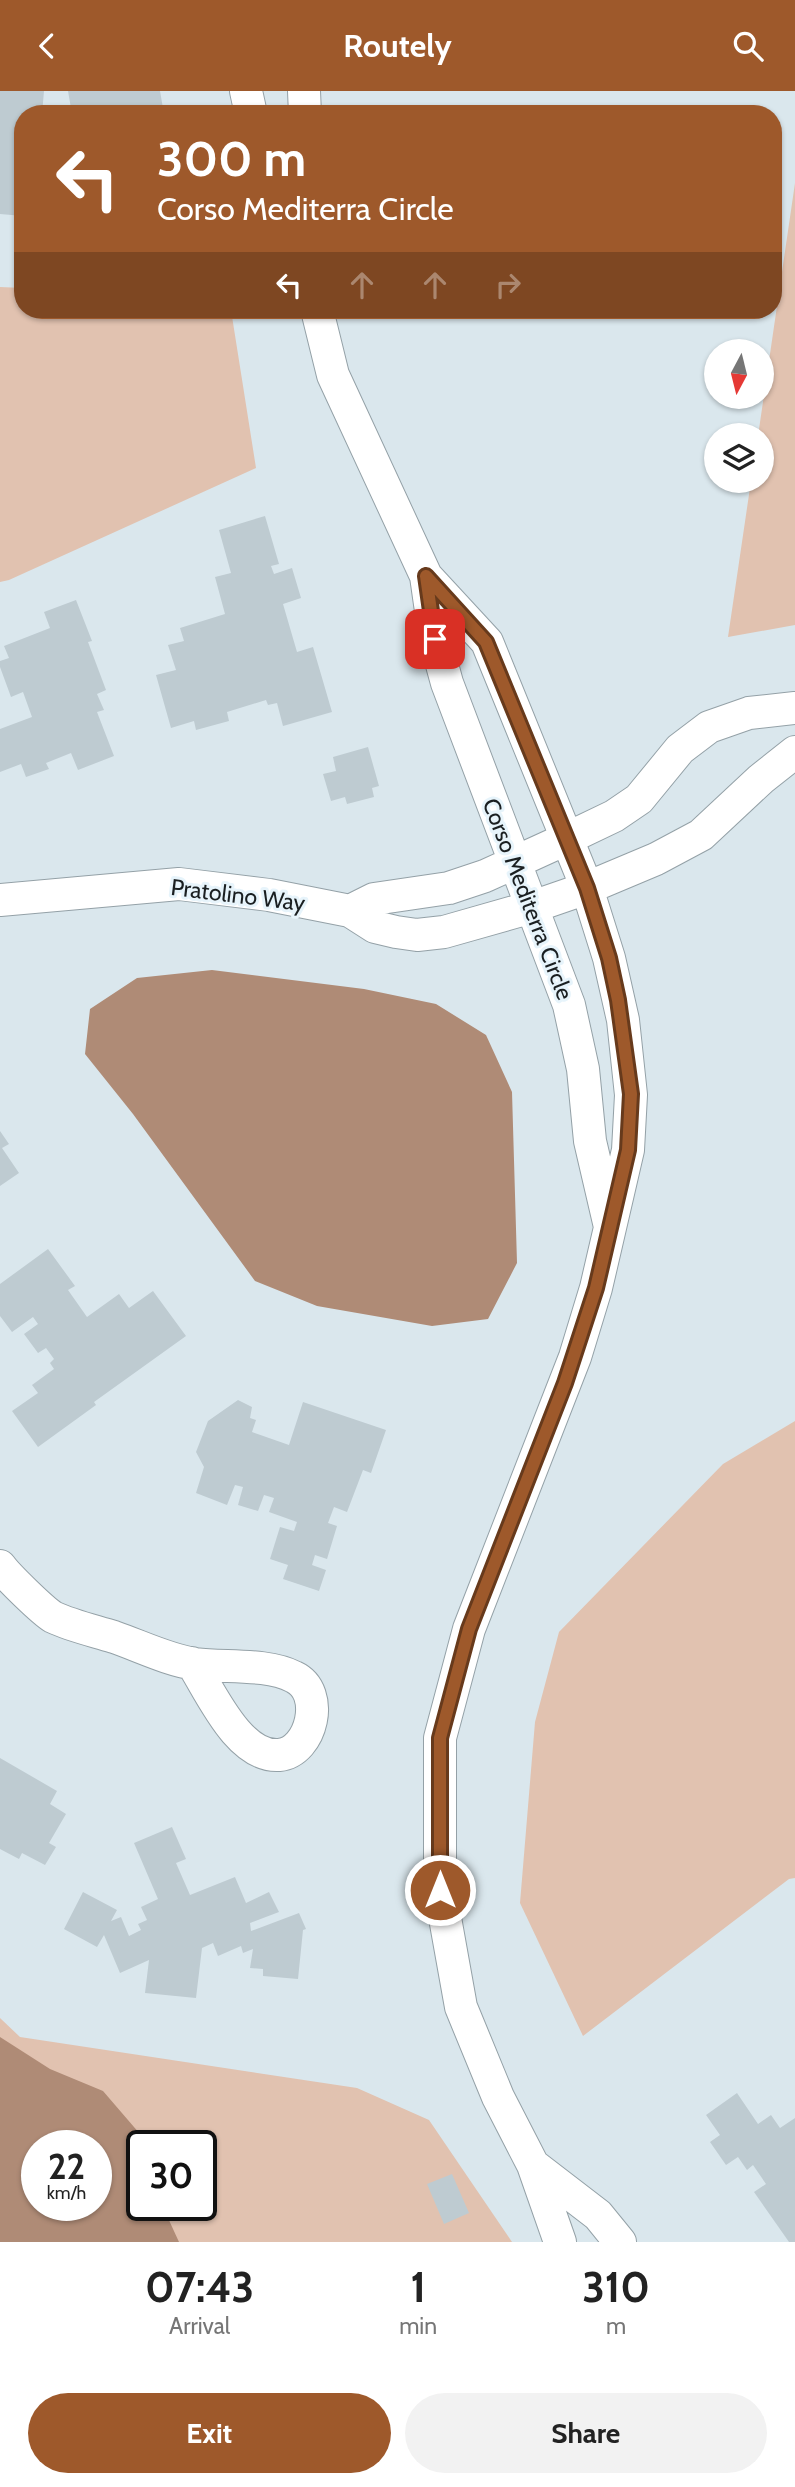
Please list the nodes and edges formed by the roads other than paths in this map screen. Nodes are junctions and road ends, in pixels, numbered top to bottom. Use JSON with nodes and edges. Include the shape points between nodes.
{"nodes":[{"id":1,"x":319,"y":319,"type":"edge"},
{"id":2,"x":426,"y":576,"type":"junction"},
{"id":3,"x":795,"y":708,"type":"edge"},
{"id":4,"x":795,"y":752,"type":"edge"},
{"id":5,"x":566,"y":839,"type":"junction"},
{"id":6,"x":515,"y":862,"type":"junction"},
{"id":7,"x":587,"y":888,"type":"junction"},
{"id":8,"x":0,"y":900,"type":"edge"},
{"id":9,"x":532,"y":907,"type":"junction"},
{"id":10,"x":350,"y":911,"type":"junction"},
{"id":11,"x":610,"y":1227,"type":"junction"},
{"id":12,"x":0,"y":1566,"type":"edge"},
{"id":13,"x":192,"y":1663,"type":"dead end"},
{"id":14,"x":533,"y":2165,"type":"junction"},
{"id":15,"x":560,"y":2242,"type":"edge"},
{"id":16,"x":621,"y":2242,"type":"edge"}],
"edges":[{"from":1,"to":2,"type":"street","name":"Corso Mediterra Circle","via":[[333,375]]},
{"from":2,"to":5,"type":"street","name":"Corso Mediterra Circle","via":[[486,642]]},
{"from":2,"to":6,"type":"street","name":"Corso Mediterra Circle","via":[[447,683]]},
{"from":3,"to":5,"type":"street","via":[[748,713],[709,727],[680,749],[639,799]]},
{"from":4,"to":7,"type":"street","name":"Pratolino Way","via":[[701,835]]},
{"from":5,"to":6,"type":"street"},
{"from":5,"to":7,"type":"street","name":"Corso Mediterra Circle"},
{"from":6,"to":9,"type":"street","name":"Corso Mediterra Circle"},
{"from":6,"to":10,"type":"street","via":[[449,888],[374,899]]},
{"from":7,"to":9,"type":"street","name":"Pratolino Way"},
{"from":7,"to":11,"type":"street","name":"Corso Mediterra Circle","via":[[623,1020],[631,1094],[628,1150]]},
{"from":8,"to":10,"type":"street","name":"Pratolino Way","via":[[178,884]]},
{"from":9,"to":10,"type":"street","name":"Pratolino Way","via":[[417,935],[375,927]]},
{"from":9,"to":11,"type":"street","name":"Corso Mediterra Circle","via":[[569,1005],[583,1069],[590,1141]]},
{"from":11,"to":14,"type":"street","name":"Corso Mediterra Circle","via":[[575,1357],[469,1629],[440,1738],[440,1890],[461,2007],[498,2097]]},
{"from":12,"to":13,"type":"street","via":[[52,1616]]},
{"from":14,"to":15,"type":"street","name":"Corso Mediterra Circle"},
{"from":14,"to":16,"type":"street","name":"Corso Mediterra Circle","via":[[598,2215]]}]}
